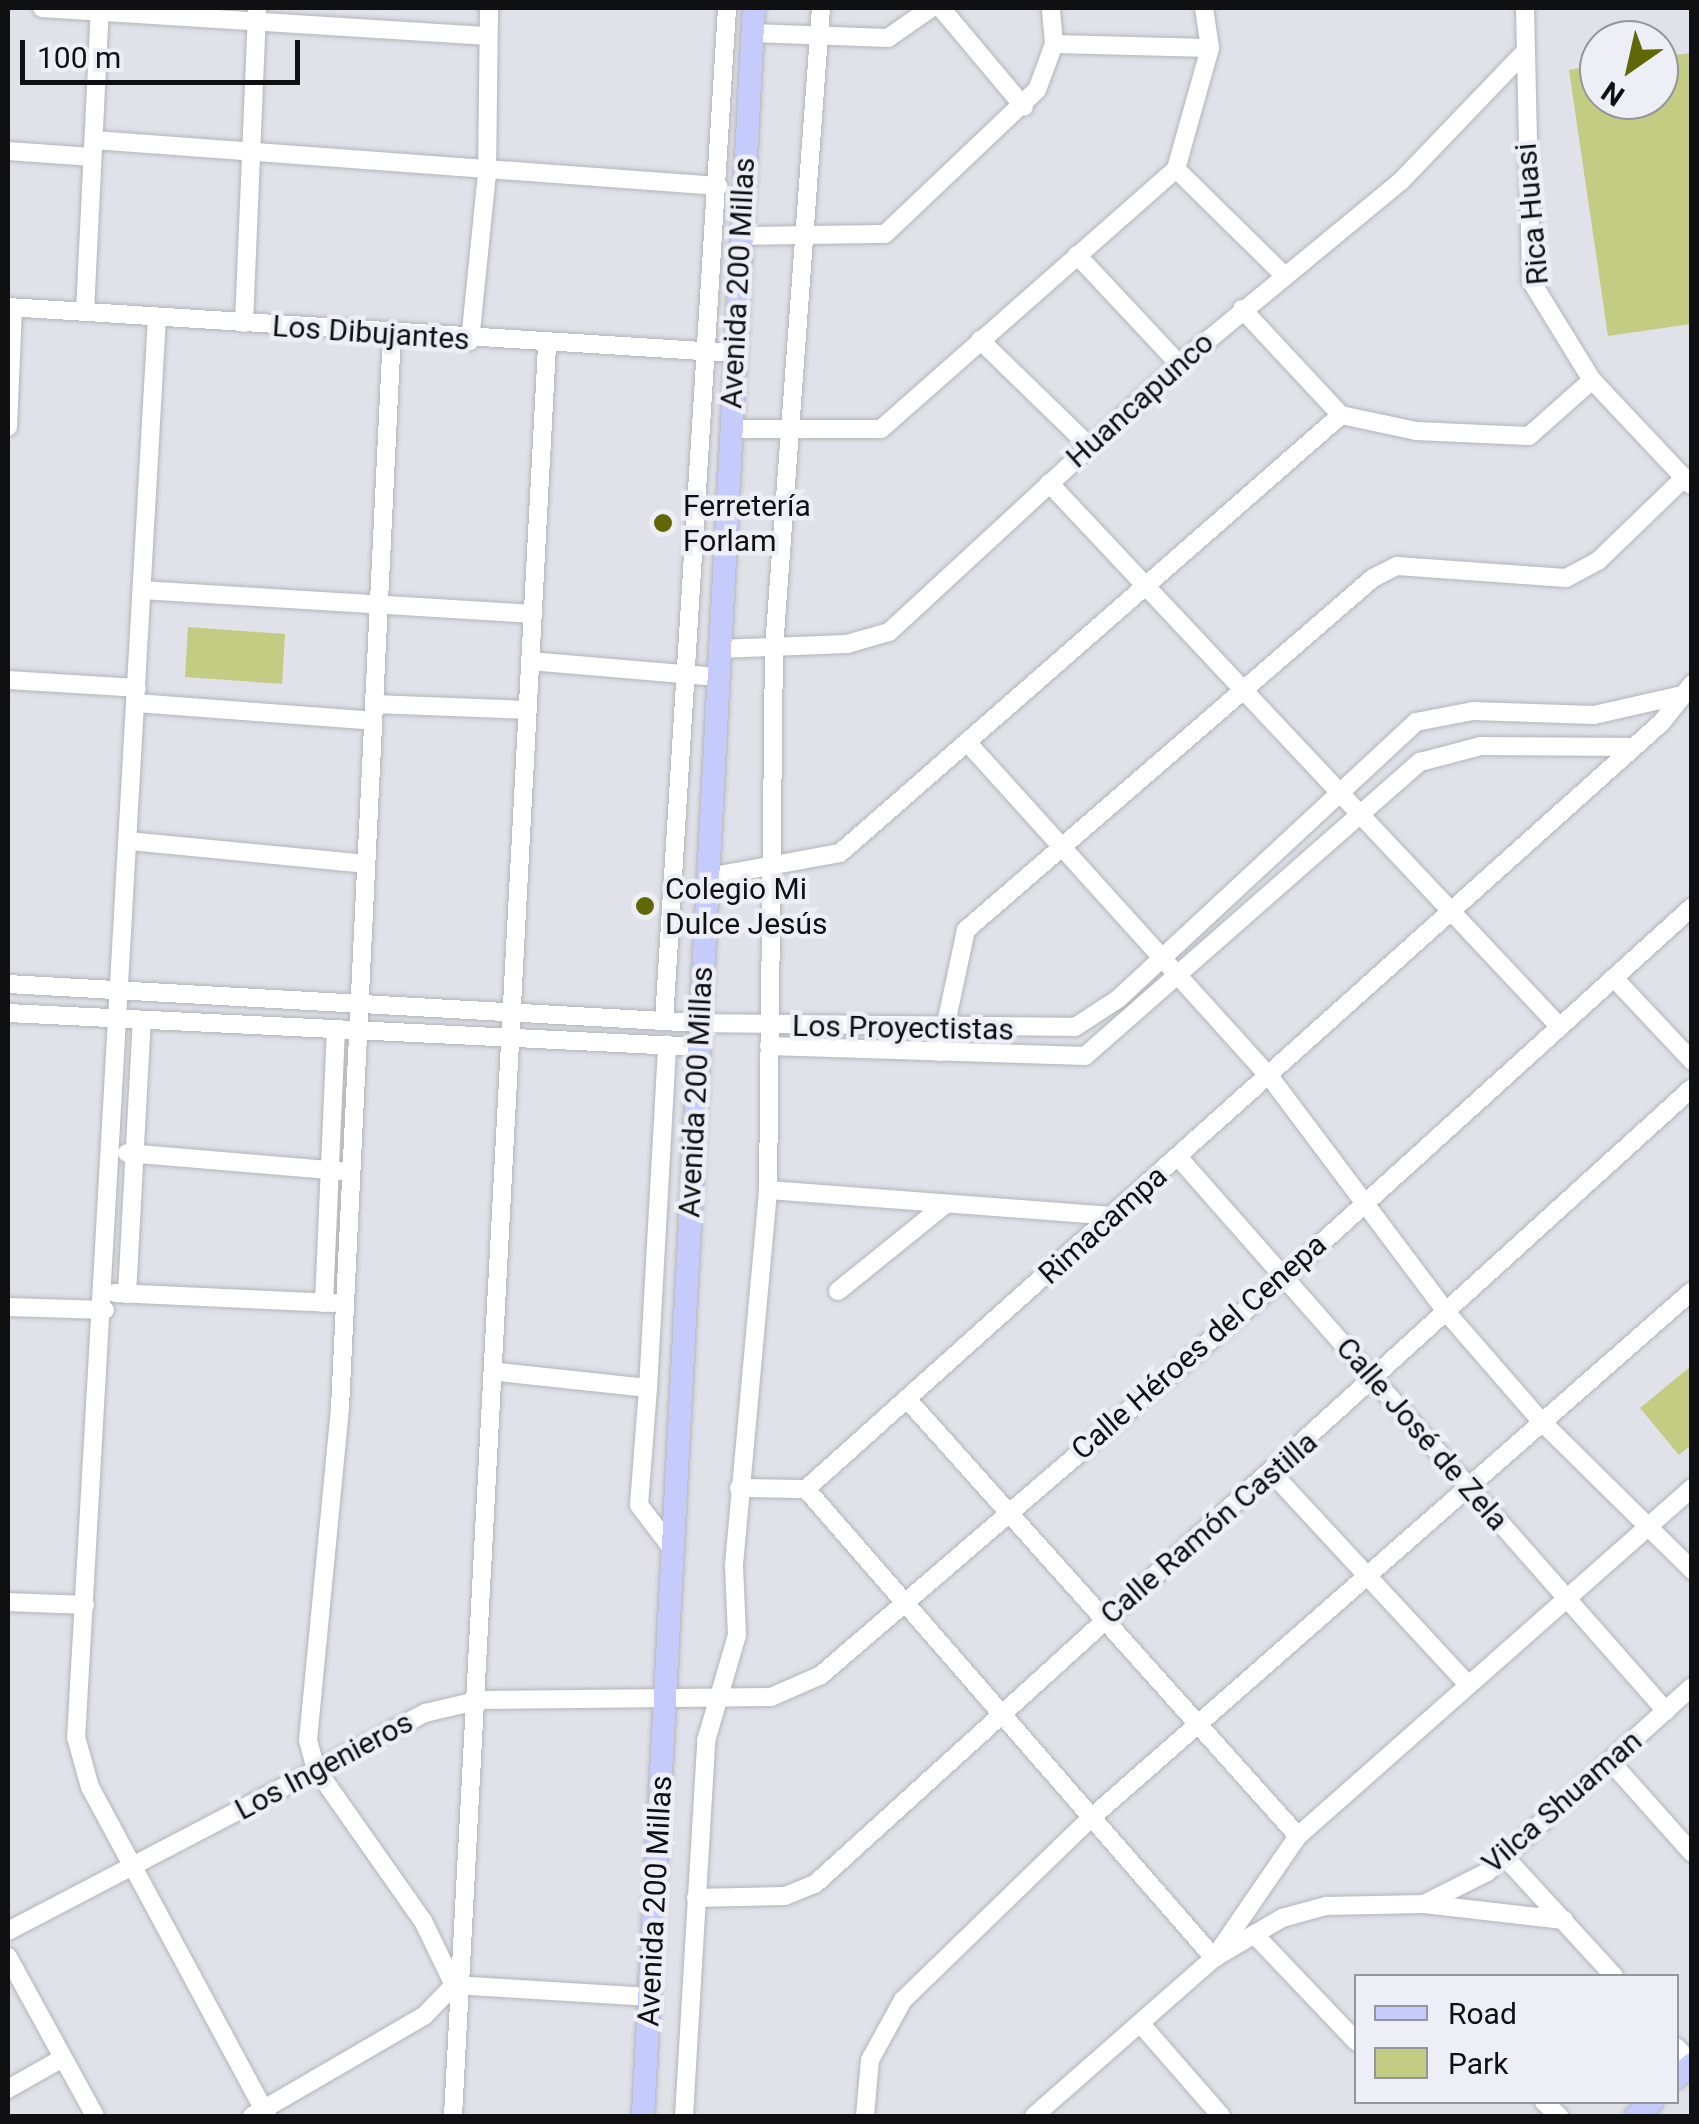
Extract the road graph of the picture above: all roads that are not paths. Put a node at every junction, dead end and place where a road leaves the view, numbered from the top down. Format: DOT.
graph roads {
  1 [pos="42,8"];
  2 [pos="489,8"];
  3 [pos="727,8"];
  4 [pos="754,8"];
  5 [pos="820,8"];
  6 [pos="931,8"];
  7 [pos="941,8"];
  8 [pos="1052,8"];
  9 [pos="1204,8"];
  10 [pos="1525,8"];
  11 [pos="100,9"];
  12 [pos="256,14"];
  13 [pos="752,33"];
  14 [pos="488,36"];
  15 [pos="819,36"];
  16 [pos="1054,44"];
  17 [pos="1210,48"];
  18 [pos="1521,56"];
  19 [pos="1024,107"];
  20 [pos="93,148"];
  21 [pos="8,151"];
  22 [pos="251,152"];
  23 [pos="1176,168"];
  24 [pos="487,174"];
  25 [pos="718,186"];
  26 [pos="741,236"];
  27 [pos="811,236"];
  28 [pos="1077,254"];
  29 [pos="1285,276"];
  30 [pos="10,308"];
  31 [pos="1242,310"];
  32 [pos="85,312"];
  33 [pos="156,316"];
  34 [pos="244,323"];
  35 [pos="392,333"];
  36 [pos="980,340"];
  37 [pos="470,341"];
  38 [pos="547,344"];
  39 [pos="710,352"];
  40 [pos="734,353"];
  41 [pos="1178,364"];
  42 [pos="1592,380"];
  43 [pos="1341,415"];
  44 [pos="8,428"];
  45 [pos="730,429"];
  46 [pos="796,434"];
  47 [pos="1088,445"];
  48 [pos="1688,481"];
  49 [pos="1049,483"];
  50 [pos="1149,584"];
  51 [pos="142,590"];
  52 [pos="379,604"];
  53 [pos="532,614"];
  54 [pos="774,648"];
  55 [pos="719,649"];
  56 [pos="530,661"];
  57 [pos="690,675"];
  58 [pos="717,677"];
  59 [pos="8,680"];
  60 [pos="1241,688"];
  61 [pos="1685,690"];
  62 [pos="137,696"];
  63 [pos="527,710"];
  64 [pos="373,713"];
  65 [pos="967,742"];
  66 [pos="1633,747"];
  67 [pos="1338,790"];
  68 [pos="1360,817"];
  69 [pos="129,841"];
  70 [pos="1059,846"];
  71 [pos="366,864"];
  72 [pos="769,867"];
  73 [pos="709,876"];
  74 [pos="1692,907"];
  75 [pos="1446,912"];
  76 [pos="1160,959"];
  77 [pos="1614,978"];
  78 [pos="1180,980"];
  79 [pos="8,984"];
  80 [pos="121,992"];
  81 [pos="359,1005"];
  82 [pos="8,1013"];
  83 [pos="511,1014"];
  84 [pos="120,1020"];
  85 [pos="142,1021"];
  86 [pos="664,1021"];
  87 [pos="945,1024"];
  88 [pos="769,1025"];
  89 [pos="1558,1025"];
  90 [pos="336,1030"];
  91 [pos="358,1031"];
  92 [pos="698,1035"];
  93 [pos="510,1036"];
  94 [pos="667,1045"];
  95 [pos="769,1046"];
  96 [pos="940,1052"];
  97 [pos="1692,1061"];
  98 [pos="1270,1076"];
  99 [pos="1692,1088"];
  100 [pos="113,1152"];
  101 [pos="136,1154"];
  102 [pos="1178,1158"];
  103 [pos="330,1170"];
  104 [pos="350,1172"];
  105 [pos="768,1190"];
  106 [pos="1366,1198"];
  107 [pos="946,1204"];
  108 [pos="1113,1216"];
  109 [pos="1284,1277"];
  110 [pos="838,1291"];
  111 [pos="1692,1291"];
  112 [pos="127,1294"];
  113 [pos="105,1302"];
  114 [pos="324,1303"];
  115 [pos="344,1304"];
  116 [pos="1676,1305"];
  117 [pos="8,1307"];
  118 [pos="1447,1313"];
  119 [pos="1692,1319"];
  120 [pos="498,1372"];
  121 [pos="1375,1381"];
  122 [pos="648,1388"];
  123 [pos="908,1399"];
  124 [pos="1540,1420"];
  125 [pos="1272,1472"];
  126 [pos="1468,1487"];
  127 [pos="739,1488"];
  128 [pos="1692,1488"];
  129 [pos="806,1489"];
  130 [pos="1008,1512"];
  131 [pos="1647,1529"];
  132 [pos="672,1550"];
  133 [pos="1692,1570"];
  134 [pos="1368,1576"];
  135 [pos="1567,1599"];
  136 [pos="8,1602"];
  137 [pos="904,1602"];
  138 [pos="85,1605"];
  139 [pos="1104,1620"];
  140 [pos="1468,1685"];
  141 [pos="1692,1687"];
  142 [pos="666,1696"];
  143 [pos="715,1696"];
  144 [pos="481,1700"];
  145 [pos="1666,1710"];
  146 [pos="1001,1714"];
  147 [pos="1198,1726"];
  148 [pos="1610,1761"];
  149 [pos="316,1769"];
  150 [pos="1091,1818"];
  151 [pos="1298,1836"];
  152 [pos="1692,1853"];
  153 [pos="1504,1856"];
  154 [pos="136,1867"];
  155 [pos="696,1898"];
  156 [pos="1424,1904"];
  157 [pos="1564,1920"];
  158 [pos="8,1932"];
  159 [pos="1254,1934"];
  160 [pos="8,1957"];
  161 [pos="1214,1958"];
  162 [pos="1612,1974"];
  163 [pos="454,1986"];
  164 [pos="650,1997"];
  165 [pos="1140,2023"];
  166 [pos="1354,2040"];
  167 [pos="62,2060"];
  168 [pos="8,2088"];
  169 [pos="262,2115"];
  170 [pos="95,2116"];
  171 [pos="453,2116"];
  172 [pos="644,2116"];
  173 [pos="684,2116"];
  174 [pos="865,2116"];
  175 [pos="1034,2116"];
  176 [pos="1221,2116"];
  1 -- 11 [label="street"];
  2 -- 14 [label="street"];
  3 -- 25 [label="street"];
  4 -- 13 [label="main road, Avenida 200 Millas"];
  5 -- 15 [label="street"];
  6 -- 15 [label="street"];
  7 -- 19 [label="street"];
  8 -- 16 [label="street"];
  9 -- 17 [label="street"];
  10 -- 18 [label="street, Rica Huasi"];
  11 -- 12 [label="street"];
  11 -- 20 [label="street"];
  12 -- 14 [label="street"];
  12 -- 22 [label="street"];
  13 -- 15 [label="street"];
  13 -- 26 [label="main road, Avenida 200 Millas"];
  14 -- 24 [label="street"];
  15 -- 27 [label="street"];
  16 -- 17 [label="street"];
  16 -- 19 [label="street"];
  17 -- 23 [label="street"];
  18 -- 29 [label="street, Huancapunco"];
  18 -- 42 [label="street, Rica Huasi"];
  19 -- 27 [label="street"];
  20 -- 21 [label="street"];
  20 -- 22 [label="street"];
  20 -- 32 [label="street"];
  22 -- 24 [label="street"];
  22 -- 34 [label="street"];
  23 -- 28 [label="street"];
  23 -- 29 [label="street"];
  24 -- 25 [label="street"];
  24 -- 37 [label="street"];
  25 -- 39 [label="street"];
  26 -- 27 [label="street"];
  26 -- 40 [label="main road, Avenida 200 Millas"];
  27 -- 46 [label="street"];
  28 -- 36 [label="street"];
  28 -- 41 [label="street"];
  29 -- 31 [label="street, Huancapunco"];
  30 -- 32 [label="street, Los Dibujantes"];
  30 -- 44 [label="street"];
  31 -- 41 [label="street, Huancapunco"];
  31 -- 43 [label="street"];
  32 -- 33 [label="street, Los Dibujantes"];
  33 -- 34 [label="street, Los Dibujantes"];
  33 -- 51 [label="street"];
  34 -- 35 [label="street, Los Dibujantes"];
  35 -- 37 [label="street, Los Dibujantes"];
  35 -- 52 [label="street"];
  36 -- 46 [label="street"];
  36 -- 47 [label="street"];
  37 -- 38 [label="street, Los Dibujantes"];
  38 -- 39 [label="street, Los Dibujantes"];
  38 -- 53 [label="street"];
  39 -- 40 [label="street, Los Dibujantes"];
  39 -- 57 [label="street"];
  40 -- 45 [label="main road, Avenida 200 Millas"];
  41 -- 47 [label="street, Huancapunco"];
  42 -- 43 [label="street"];
  42 -- 48 [label="street, Rica Huasi"];
  43 -- 50 [label="street"];
  45 -- 46 [label="street"];
  45 -- 55 [label="main road, Avenida 200 Millas"];
  46 -- 54 [label="street"];
  47 -- 49 [label="street, Huancapunco"];
  48 -- 60 [label="street"];
  49 -- 50 [label="street"];
  49 -- 54 [label="street, Huancapunco"];
  50 -- 60 [label="street"];
  50 -- 65 [label="street"];
  51 -- 52 [label="street"];
  51 -- 62 [label="street"];
  52 -- 53 [label="street"];
  52 -- 64 [label="street"];
  53 -- 56 [label="street"];
  54 -- 55 [label="street, Huancapunco"];
  54 -- 72 [label="street"];
  55 -- 58 [label="main road, Avenida 200 Millas"];
  56 -- 57 [label="street"];
  56 -- 63 [label="street"];
  57 -- 58 [label="street"];
  57 -- 86 [label="street"];
  58 -- 73 [label="main road, Avenida 200 Millas"];
  59 -- 62 [label="street"];
  60 -- 67 [label="street"];
  60 -- 70 [label="street"];
  61 -- 66 [label="street, Rimacampa"];
  61 -- 67 [label="street, Los Proyectistas"];
  62 -- 64 [label="street"];
  62 -- 69 [label="street"];
  63 -- 64 [label="street"];
  63 -- 83 [label="street"];
  64 -- 71 [label="street"];
  65 -- 70 [label="street"];
  65 -- 72 [label="street"];
  66 -- 68 [label="street"];
  66 -- 75 [label="street, Rimacampa"];
  67 -- 68 [label="street"];
  67 -- 76 [label="street, Los Proyectistas"];
  68 -- 75 [label="street"];
  68 -- 78 [label="street"];
  69 -- 71 [label="street"];
  69 -- 80 [label="street"];
  70 -- 76 [label="street"];
  70 -- 87 [label="street"];
  71 -- 81 [label="street"];
  72 -- 73 [label="street"];
  72 -- 88 [label="street"];
  73 -- 92 [label="main road, Avenida 200 Millas"];
  74 -- 77 [label="street, Calle Héroes del Cenepa"];
  75 -- 89 [label="street"];
  75 -- 98 [label="street, Rimacampa"];
  76 -- 78 [label="street"];
  76 -- 87 [label="street, Los Proyectistas"];
  77 -- 89 [label="street, Calle Héroes del Cenepa"];
  77 -- 97 [label="street"];
  78 -- 96 [label="street"];
  78 -- 98 [label="street"];
  79 -- 80 [label="street, Los Proyectistas"];
  80 -- 81 [label="street, Los Proyectistas"];
  80 -- 84 [label="street"];
  81 -- 83 [label="street, Los Proyectistas"];
  81 -- 91 [label="street"];
  82 -- 84 [label="street"];
  83 -- 86 [label="street, Los Proyectistas"];
  83 -- 93 [label="street"];
  84 -- 85 [label="street"];
  84 -- 100 [label="street"];
  85 -- 90 [label="street"];
  85 -- 101 [label="street"];
  86 -- 92 [label="street, Los Proyectistas"];
  87 -- 88 [label="street, Los Proyectistas"];
  87 -- 96 [label="street"];
  88 -- 92 [label="street, Los Proyectistas"];
  88 -- 95 [label="street"];
  89 -- 106 [label="street, Calle Héroes del Cenepa"];
  90 -- 91 [label="street"];
  90 -- 103 [label="street"];
  91 -- 93 [label="street"];
  91 -- 104 [label="street"];
  92 -- 94 [label="street"];
  92 -- 132 [label="main road, Avenida 200 Millas"];
  93 -- 94 [label="street"];
  93 -- 120 [label="street"];
  94 -- 122 [label="street"];
  95 -- 96 [label="street"];
  95 -- 105 [label="street"];
  98 -- 102 [label="street, Rimacampa"];
  98 -- 106 [label="street"];
  99 -- 118 [label="street, Calle Ramón Castilla"];
  100 -- 101 [label="street"];
  100 -- 113 [label="street"];
  101 -- 103 [label="street"];
  101 -- 112 [label="street"];
  102 -- 108 [label="street, Rimacampa"];
  102 -- 109 [label="street, Calle José de Zela"];
  103 -- 104 [label="street"];
  103 -- 114 [label="street"];
  104 -- 115 [label="street"];
  105 -- 107 [label="street"];
  105 -- 127 [label="street"];
  106 -- 109 [label="street, Calle Héroes del Cenepa"];
  106 -- 118 [label="street"];
  107 -- 108 [label="street"];
  107 -- 110 [label="street"];
  108 -- 123 [label="street, Rimacampa"];
  109 -- 121 [label="street, Calle José de Zela"];
  109 -- 130 [label="street, Calle Héroes del Cenepa"];
  111 -- 116 [label="street"];
  112 -- 113 [label="street"];
  112 -- 114 [label="street"];
  113 -- 117 [label="street"];
  113 -- 138 [label="street"];
  114 -- 115 [label="street"];
  115 -- 149 [label="street"];
  116 -- 119 [label="street"];
  116 -- 124 [label="street"];
  118 -- 121 [label="street, Calle Ramón Castilla"];
  118 -- 124 [label="street"];
  120 -- 122 [label="street"];
  120 -- 144 [label="street"];
  121 -- 125 [label="street, Calle Ramón Castilla"];
  121 -- 126 [label="street, Calle José de Zela"];
  122 -- 132 [label="street"];
  123 -- 129 [label="street, Rimacampa"];
  123 -- 130 [label="street"];
  124 -- 126 [label="street"];
  124 -- 131 [label="street"];
  125 -- 134 [label="street"];
  125 -- 139 [label="street, Calle Ramón Castilla"];
  126 -- 134 [label="street"];
  126 -- 135 [label="street, Calle José de Zela"];
  127 -- 129 [label="street"];
  127 -- 143 [label="street"];
  128 -- 131 [label="street"];
  129 -- 137 [label="street"];
  130 -- 137 [label="street, Calle Héroes del Cenepa"];
  130 -- 139 [label="street"];
  131 -- 133 [label="street"];
  131 -- 135 [label="street"];
  132 -- 142 [label="main road, Avenida 200 Millas"];
  134 -- 140 [label="street"];
  134 -- 147 [label="street"];
  135 -- 140 [label="street"];
  135 -- 145 [label="street, Calle José de Zela"];
  136 -- 138 [label="street"];
  137 -- 143 [label="street, Calle Héroes del Cenepa"];
  137 -- 146 [label="street"];
  138 -- 154 [label="street"];
  139 -- 146 [label="street, Calle Ramón Castilla"];
  139 -- 147 [label="street"];
  140 -- 151 [label="street"];
  141 -- 145 [label="street, Vilca Shuaman"];
  142 -- 143 [label="street, Calle Héroes del Cenepa"];
  142 -- 144 [label="street, Los Ingenieros"];
  142 -- 164 [label="main road, Avenida 200 Millas"];
  143 -- 155 [label="street"];
  144 -- 149 [label="street, Los Ingenieros"];
  144 -- 163 [label="street"];
  145 -- 148 [label="street, Vilca Shuaman"];
  146 -- 150 [label="street"];
  146 -- 155 [label="street, Calle Ramón Castilla"];
  147 -- 150 [label="street"];
  147 -- 151 [label="street"];
  148 -- 152 [label="street"];
  148 -- 153 [label="street, Vilca Shuaman"];
  149 -- 154 [label="street, Los Ingenieros"];
  149 -- 163 [label="street"];
  150 -- 161 [label="street"];
  150 -- 174 [label="street"];
  151 -- 161 [label="street"];
  153 -- 156 [label="street, Vilca Shuaman"];
  153 -- 157 [label="street"];
  154 -- 158 [label="street, Los Ingenieros"];
  154 -- 169 [label="street"];
  155 -- 173 [label="street"];
  156 -- 157 [label="street"];
  156 -- 159 [label="street"];
  157 -- 162 [label="street"];
  159 -- 161 [label="street"];
  159 -- 166 [label="street"];
  160 -- 167 [label="street"];
  161 -- 165 [label="street"];
  163 -- 164 [label="street"];
  163 -- 169 [label="street"];
  163 -- 171 [label="street"];
  164 -- 172 [label="main road, Avenida 200 Millas"];
  165 -- 175 [label="street"];
  165 -- 176 [label="street"];
  167 -- 168 [label="street"];
  167 -- 170 [label="street"];
}
